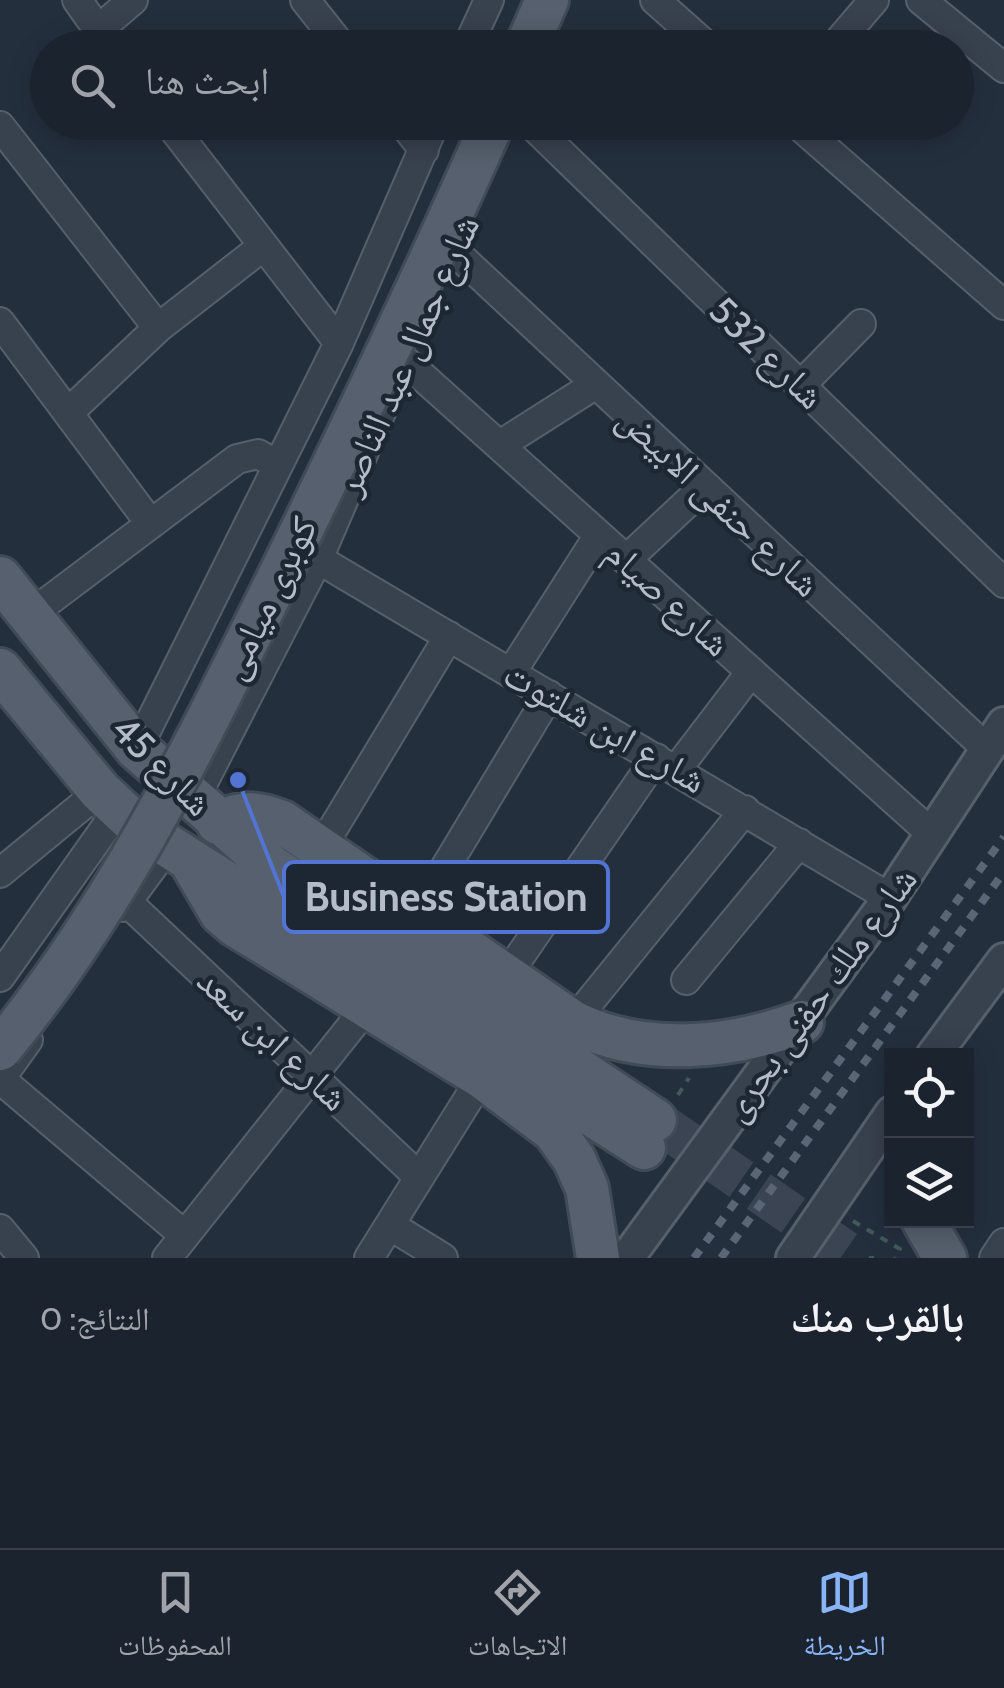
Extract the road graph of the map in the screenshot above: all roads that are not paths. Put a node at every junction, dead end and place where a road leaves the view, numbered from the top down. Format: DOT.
graph roads {
  1 [pos="77,0"];
  2 [pos="133,0"];
  3 [pos="305,0"];
  4 [pos="489,0"];
  5 [pos="524,0"];
  6 [pos="547,0"];
  7 [pos="564,0"];
  8 [pos="655,0"];
  9 [pos="874,0"];
  10 [pos="920,0"];
  11 [pos="98,30"];
  12 [pos="111,30"];
  13 [pos="329,30"];
  14 [pos="475,30"];
  15 [pos="513,30"];
  16 [pos="534,30"];
  17 [pos="550,30"];
  18 [pos="689,30"];
  19 [pos="848,30"];
  20 [pos="957,30"];
  21 [pos="974,44"];
  22 [pos="1004,68"];
  23 [pos="0,126"];
  24 [pos="182,140"];
  25 [pos="416,140"];
  26 [pos="428,140"];
  27 [pos="466,140"];
  28 [pos="486,140"];
  29 [pos="500,140"];
  30 [pos="548,140"];
  31 [pos="816,140"];
  32 [pos="424,150"];
  33 [pos="262,247"];
  34 [pos="454,250"];
  35 [pos="1004,305"];
  36 [pos="0,322"];
  37 [pos="861,324"];
  38 [pos="158,328"];
  39 [pos="339,342"];
  40 [pos="404,360"];
  41 [pos="596,384"];
  42 [pos="801,386"];
  43 [pos="68,413"];
  44 [pos="500,445"];
  45 [pos="278,464"];
  46 [pos="703,488"];
  47 [pos="150,522"];
  48 [pos="598,535"];
  49 [pos="318,559"];
  50 [pos="626,560"];
  51 [pos="0,578"];
  52 [pos="1004,583"];
  53 [pos="30,615"];
  54 [pos="449,636"];
  55 [pos="0,670"];
  56 [pos="511,672"];
  57 [pos="751,672"];
  58 [pos="550,695"];
  59 [pos="995,736"];
  60 [pos="137,749"];
  61 [pos="666,764"];
  62 [pos="109,800"];
  63 [pos="745,810"];
  64 [pos="206,812"];
  65 [pos="933,835"];
  66 [pos="798,843"];
  67 [pos="320,850"];
  68 [pos="178,852"];
  69 [pos="0,873"];
  70 [pos="890,898"];
  71 [pos="127,902"];
  72 [pos="418,913"];
  73 [pos="1000,973"];
  74 [pos="506,975"];
  75 [pos="0,977"];
  76 [pos="686,980"];
  77 [pos="366,1008"];
  78 [pos="573,1022"];
  79 [pos="802,1022"];
  80 [pos="0,1023"];
  81 [pos="939,1048"];
  82 [pos="0,1049"];
  83 [pos="315,1077"];
  84 [pos="482,1078"];
  85 [pos="0,1079"];
  86 [pos="884,1125"];
  87 [pos="419,1176"];
  88 [pos="391,1226"];
  89 [pos="928,1228"];
  90 [pos="0,1229"];
  91 [pos="184,1234"];
  92 [pos="1004,1244"];
  93 [pos="24,1258"];
  94 [pos="167,1258"];
  95 [pos="368,1258"];
  96 [pos="444,1258"];
  97 [pos="598,1258"];
  98 [pos="626,1258"];
  99 [pos="793,1258"];
  100 [pos="946,1258"];
  101 [pos="994,1258"];
  1 -- 11 [label="street"];
  2 -- 12 [label="street"];
  3 -- 13 [label="street"];
  4 -- 14 [label="street"];
  5 -- 15 [label="main road"];
  6 -- 16 [label="main road"];
  7 -- 17 [label="street"];
  8 -- 18 [label="street"];
  9 -- 19 [label="street"];
  10 -- 20 [label="street"];
  21 -- 22 [label="street"];
  23 -- 38 [label="street"];
  24 -- 33 [label="street"];
  25 -- 32 [label="street"];
  26 -- 32 [label="street, شارع جمال عبد الناصر"];
  27 -- 80 [label="main road, كوبرى ميامى"];
  28 -- 82 [label="main road, كوبرى ميامى, bridge"];
  29 -- 34 [label="street, شارع جمال عبد الناصر"];
  30 -- 42 [label="street, شارع 532"];
  31 -- 35 [label="street"];
  32 -- 39 [label="street, شارع جمال عبد الناصر"];
  33 -- 38 [label="street"];
  33 -- 39 [label="street"];
  34 -- 40 [label="street, شارع جمال عبد الناصر"];
  34 -- 41 [label="street, شارع حنفى الابيض"];
  36 -- 43 [label="street"];
  37 -- 42 [label="street"];
  38 -- 43 [label="street"];
  39 -- 45 [label="street, شارع جمال عبد الناصر"];
  40 -- 44 [label="street, شارع صيام"];
  40 -- 49 [label="street, شارع جمال عبد الناصر"];
  41 -- 44 [label="street"];
  41 -- 46 [label="street, شارع حنفى الابيض"];
  42 -- 52 [label="street, شارع 532"];
  43 -- 47 [label="street"];
  44 -- 48 [label="street, شارع صيام"];
  45 -- 47 [label="street"];
  45 -- 60 [label="street, شارع جمال عبد الناصر"];
  46 -- 50 [label="street"];
  46 -- 59 [label="street, شارع حنفى الابيض"];
  47 -- 53 [label="street"];
  48 -- 50 [label="street, شارع صيام"];
  48 -- 56 [label="street"];
  49 -- 54 [label="street, شارع ابن شلتوت"];
  49 -- 64 [label="street, شارع جمال عبد الناصر"];
  50 -- 57 [label="street, شارع صيام"];
  51 -- 53 [label="main road, شارع 45"];
  53 -- 60 [label="main road, شارع 45"];
  54 -- 56 [label="street, شارع ابن شلتوت"];
  54 -- 67 [label="street"];
  55 -- 62 [label="main road, شارع 45"];
  56 -- 58 [label="street, شارع ابن شلتوت"];
  57 -- 61 [label="street"];
  57 -- 65 [label="street, شارع صيام"];
  58 -- 61 [label="street, شارع ابن شلتوت"];
  58 -- 72 [label="street"];
  59 -- 65 [label="street, شارع ملك حفنى بحرى"];
  60 -- 64 [label="main road, شارع 45"];
  61 -- 63 [label="street, شارع ابن شلتوت"];
  61 -- 74 [label="street"];
  62 -- 68 [label="main road, شارع 45"];
  62 -- 69 [label="street"];
  62 -- 75 [label="street"];
  63 -- 66 [label="street, شارع ابن شلتوت"];
  63 -- 78 [label="street"];
  64 -- 67 [label="main road"];
  64 -- 68 [label="main road, شارع 45"];
  65 -- 70 [label="street, شارع ملك حفنى بحرى"];
  66 -- 70 [label="street, شارع ابن شلتوت"];
  66 -- 76 [label="street"];
  67 -- 72 [label="main road"];
  68 -- 71 [label="street"];
  68 -- 77 [label="main road"];
  70 -- 79 [label="street, شارع ملك حفنى بحرى"];
  71 -- 83 [label="street, شارع ابن سعد"];
  71 -- 85 [label="street"];
  72 -- 74 [label="main road"];
  73 -- 81 [label="street"];
  74 -- 78 [label="main road"];
  77 -- 83 [label="street"];
  77 -- 84 [label="main road"];
  78 -- 79 [label="main road"];
  79 -- 98 [label="street, شارع ملك حفنى بحرى"];
  83 -- 87 [label="street, شارع ابن سعد"];
  83 -- 91 [label="street"];
  84 -- 87 [label="street"];
  84 -- 97 [label="main road"];
  85 -- 91 [label="street"];
  86 -- 99 [label="street"];
  87 -- 88 [label="street"];
  88 -- 95 [label="street"];
  88 -- 96 [label="street"];
  89 -- 100 [label="main road"];
  90 -- 93 [label="street"];
  91 -- 94 [label="street"];
  92 -- 101 [label="street"];
}
